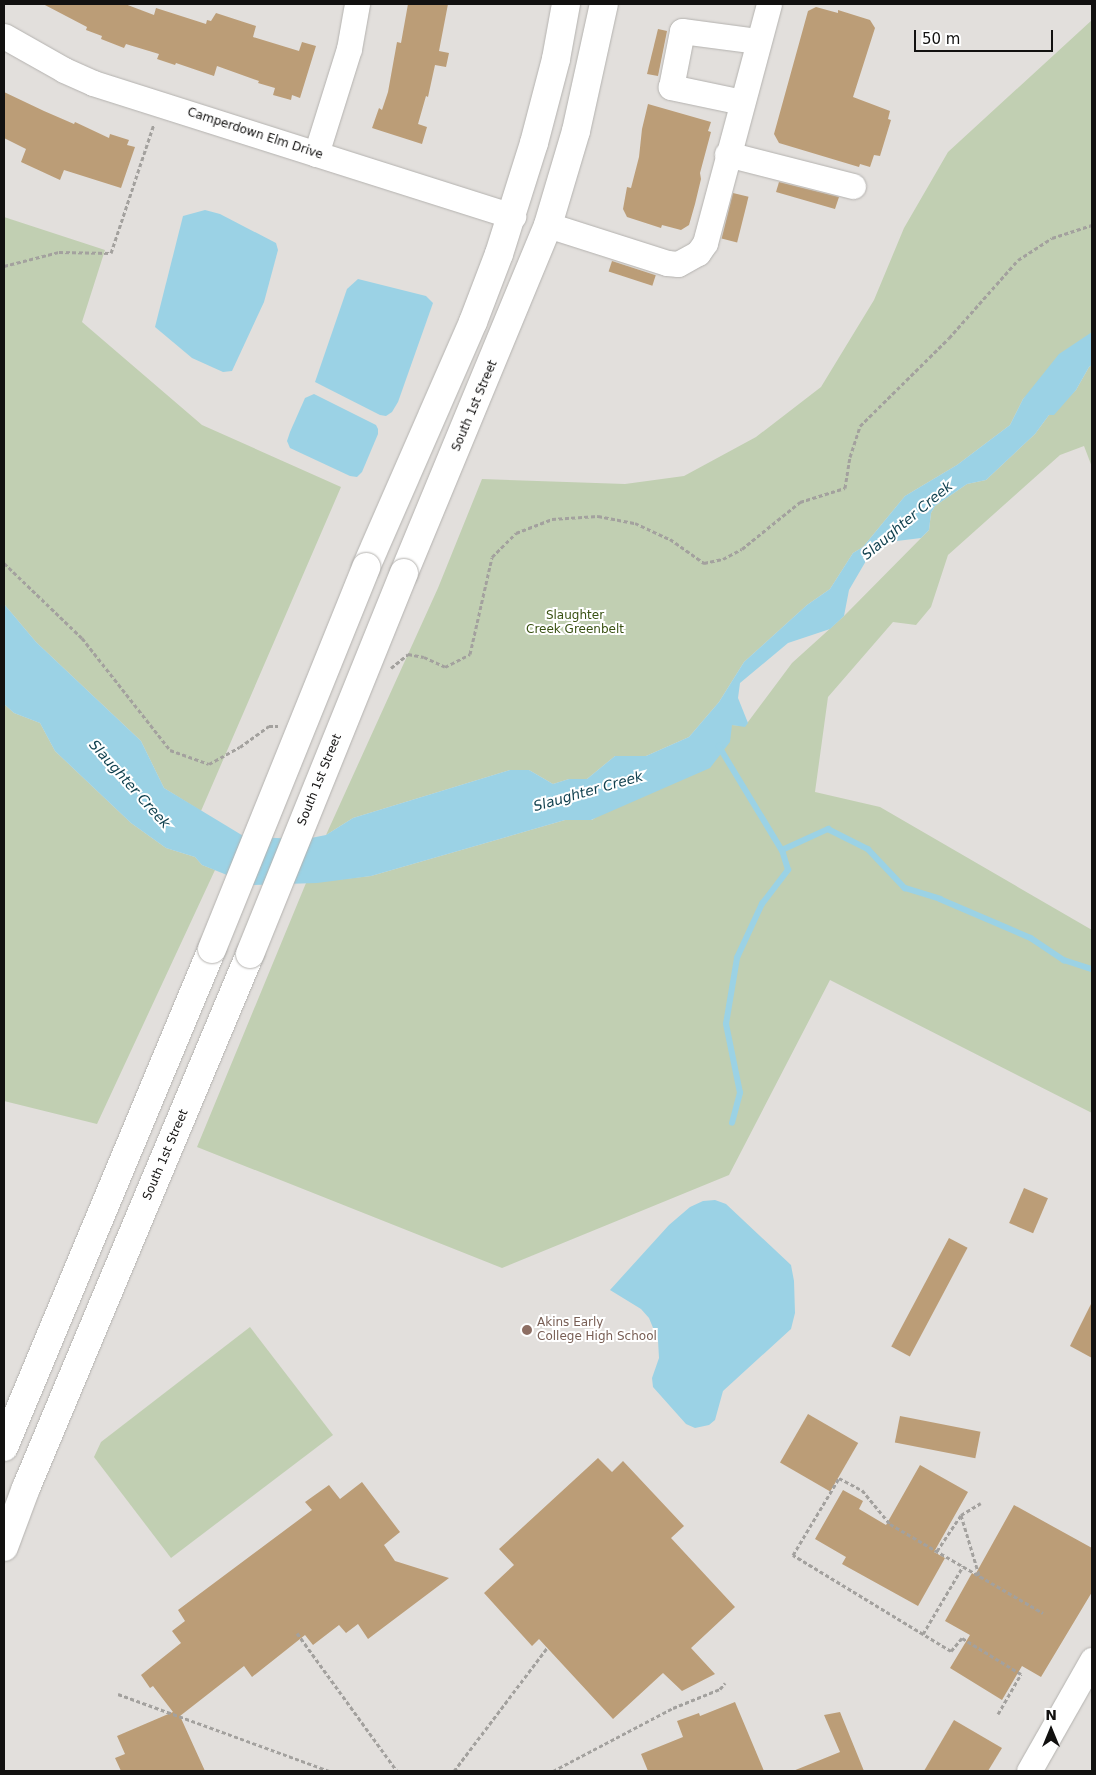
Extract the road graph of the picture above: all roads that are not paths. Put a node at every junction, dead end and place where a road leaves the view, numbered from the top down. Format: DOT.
graph roads {
  1 [pos="357,4"];
  2 [pos="566,4"];
  3 [pos="604,4"];
  4 [pos="768,4"];
  5 [pos="4,36"];
  6 [pos="758,41"];
  7 [pos="742,102"];
  8 [pos="316,154"];
  9 [pos="728,154"];
  10 [pos="853,186"];
  11 [pos="512,216"];
  12 [pos="548,225"];
  13 [pos="4,1448"];
  14 [pos="4,1547"];
  15 [pos="1092,1660"];
  16 [pos="1029,1771"];
  1 -- 8 [label="street"];
  2 -- 11 [label="main road"];
  3 -- 12 [label="main road, South 1st Street"];
  4 -- 6 [label="street"];
  5 -- 8 [label="street, Camperdown Elm Drive"];
  6 -- 7 [label="street"];
  6 -- 7 [label="street"];
  7 -- 9 [label="street"];
  8 -- 11 [label="street, Camperdown Elm Drive"];
  9 -- 10 [label="street"];
  9 -- 12 [label="street"];
  11 -- 12 [label="main road"];
  11 -- 13 [label="main road, bridge"];
  12 -- 14 [label="main road, South 1st Street, bridge"];
  15 -- 16 [label="street"];
}
